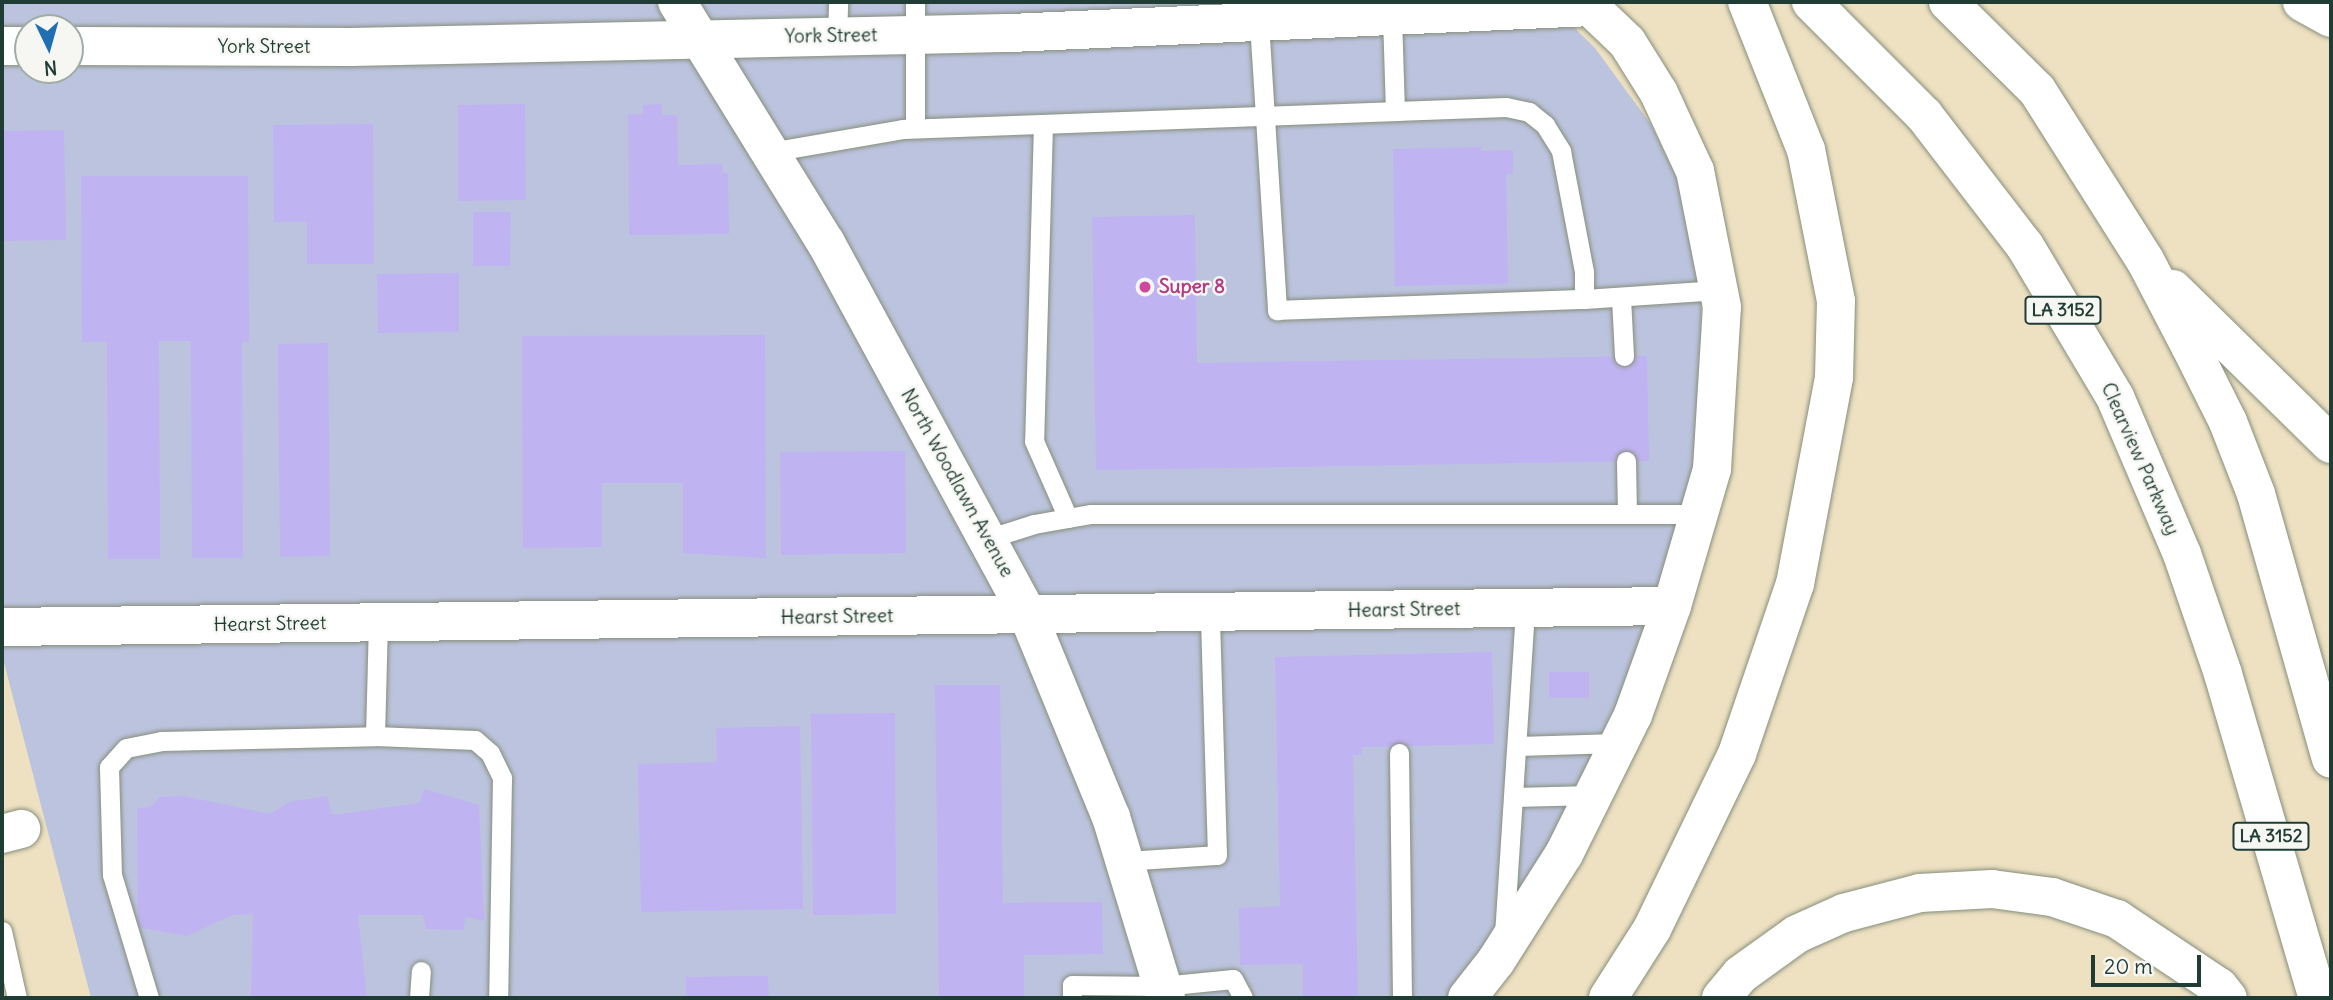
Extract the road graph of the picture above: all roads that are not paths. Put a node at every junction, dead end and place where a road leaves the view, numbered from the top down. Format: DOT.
graph roads {
  1 [pos="677,2"];
  2 [pos="1747,2"];
  3 [pos="1811,2"];
  4 [pos="1948,2"];
  5 [pos="2302,2"];
  6 [pos="1588,4"];
  7 [pos="1392,16"];
  8 [pos="915,18"];
  9 [pos="2331,18"];
  10 [pos="838,19"];
  11 [pos="1259,22"];
  12 [pos="698,37"];
  13 [pos="84,46"];
  14 [pos="1395,111"];
  15 [pos="1263,116"];
  16 [pos="1043,124"];
  17 [pos="915,128"];
  18 [pos="770,152"];
  19 [pos="2145,260"];
  20 [pos="1719,290"];
  21 [pos="1621,298"];
  22 [pos="1584,299"];
  23 [pos="1624,356"];
  24 [pos="2331,444"];
  25 [pos="1626,461"];
  26 [pos="1627,514"];
  27 [pos="1699,514"];
  28 [pos="1068,517"];
  29 [pos="987,539"];
  30 [pos="1672,606"];
  31 [pos="1525,608"];
  32 [pos="1210,612"];
  33 [pos="1028,615"];
  34 [pos="378,622"];
  35 [pos="2,627"];
  36 [pos="375,736"];
  37 [pos="1618,743"];
  38 [pos="1517,746"];
  39 [pos="1399,753"];
  40 [pos="2331,759"];
  41 [pos="1593,795"];
  42 [pos="1513,797"];
  43 [pos="1124,861"];
  44 [pos="2,931"];
  45 [pos="1504,950"];
  46 [pos="421,971"];
  47 [pos="1164,992"];
  48 [pos="17,998"];
  49 [pos="149,998"];
  50 [pos="419,998"];
  51 [pos="498,998"];
  52 [pos="1072,998"];
  53 [pos="1243,998"];
  54 [pos="1402,998"];
  55 [pos="1467,998"];
  56 [pos="1608,998"];
  57 [pos="1721,998"];
  58 [pos="2228,998"];
  59 [pos="2318,998"];
  1 -- 12 [label="main road, North Woodlawn Avenue"];
  2 -- 56 [label="main road"];
  3 -- 59 [label="main road, Clearview Parkway / LA 3152"];
  4 -- 19 [label="main road"];
  5 -- 9 [label="main road"];
  6 -- 7 [label="main road, York Street"];
  6 -- 20 [label="main road"];
  7 -- 11 [label="main road, York Street"];
  7 -- 14 [label="lane"];
  8 -- 10 [label="main road, York Street"];
  8 -- 11 [label="main road, York Street"];
  8 -- 17 [label="lane"];
  10 -- 12 [label="main road, York Street"];
  11 -- 15 [label="lane"];
  12 -- 13 [label="main road, York Street"];
  12 -- 18 [label="main road, North Woodlawn Avenue"];
  14 -- 15 [label="lane"];
  14 -- 22 [label="lane"];
  15 -- 16 [label="lane"];
  15 -- 22 [label="lane"];
  16 -- 17 [label="lane"];
  16 -- 28 [label="lane"];
  17 -- 18 [label="lane"];
  18 -- 29 [label="main road, North Woodlawn Avenue"];
  19 -- 24 [label="main road"];
  19 -- 40 [label="main road"];
  20 -- 21 [label="lane"];
  20 -- 27 [label="main road"];
  21 -- 22 [label="lane"];
  21 -- 23 [label="lane"];
  25 -- 26 [label="lane"];
  26 -- 27 [label="lane"];
  26 -- 28 [label="lane"];
  27 -- 30 [label="main road"];
  28 -- 29 [label="lane"];
  29 -- 33 [label="main road, North Woodlawn Avenue"];
  30 -- 31 [label="main road, Hearst Street"];
  30 -- 37 [label="main road"];
  31 -- 32 [label="main road, Hearst Street"];
  31 -- 38 [label="lane"];
  32 -- 33 [label="main road, Hearst Street"];
  32 -- 43 [label="lane"];
  33 -- 34 [label="main road, Hearst Street"];
  33 -- 43 [label="main road, North Woodlawn Avenue"];
  34 -- 35 [label="main road, Hearst Street"];
  34 -- 36 [label="lane"];
  36 -- 49 [label="lane"];
  36 -- 51 [label="lane"];
  37 -- 38 [label="lane"];
  37 -- 41 [label="main road"];
  38 -- 42 [label="lane"];
  39 -- 54 [label="lane"];
  41 -- 42 [label="lane"];
  41 -- 45 [label="main road"];
  42 -- 45 [label="lane"];
  43 -- 47 [label="main road, North Woodlawn Avenue"];
  44 -- 48 [label="lane"];
  45 -- 55 [label="main road"];
  46 -- 50 [label="lane"];
  47 -- 52 [label="lane"];
  47 -- 53 [label="lane"];
  57 -- 58 [label="main road"];
}
